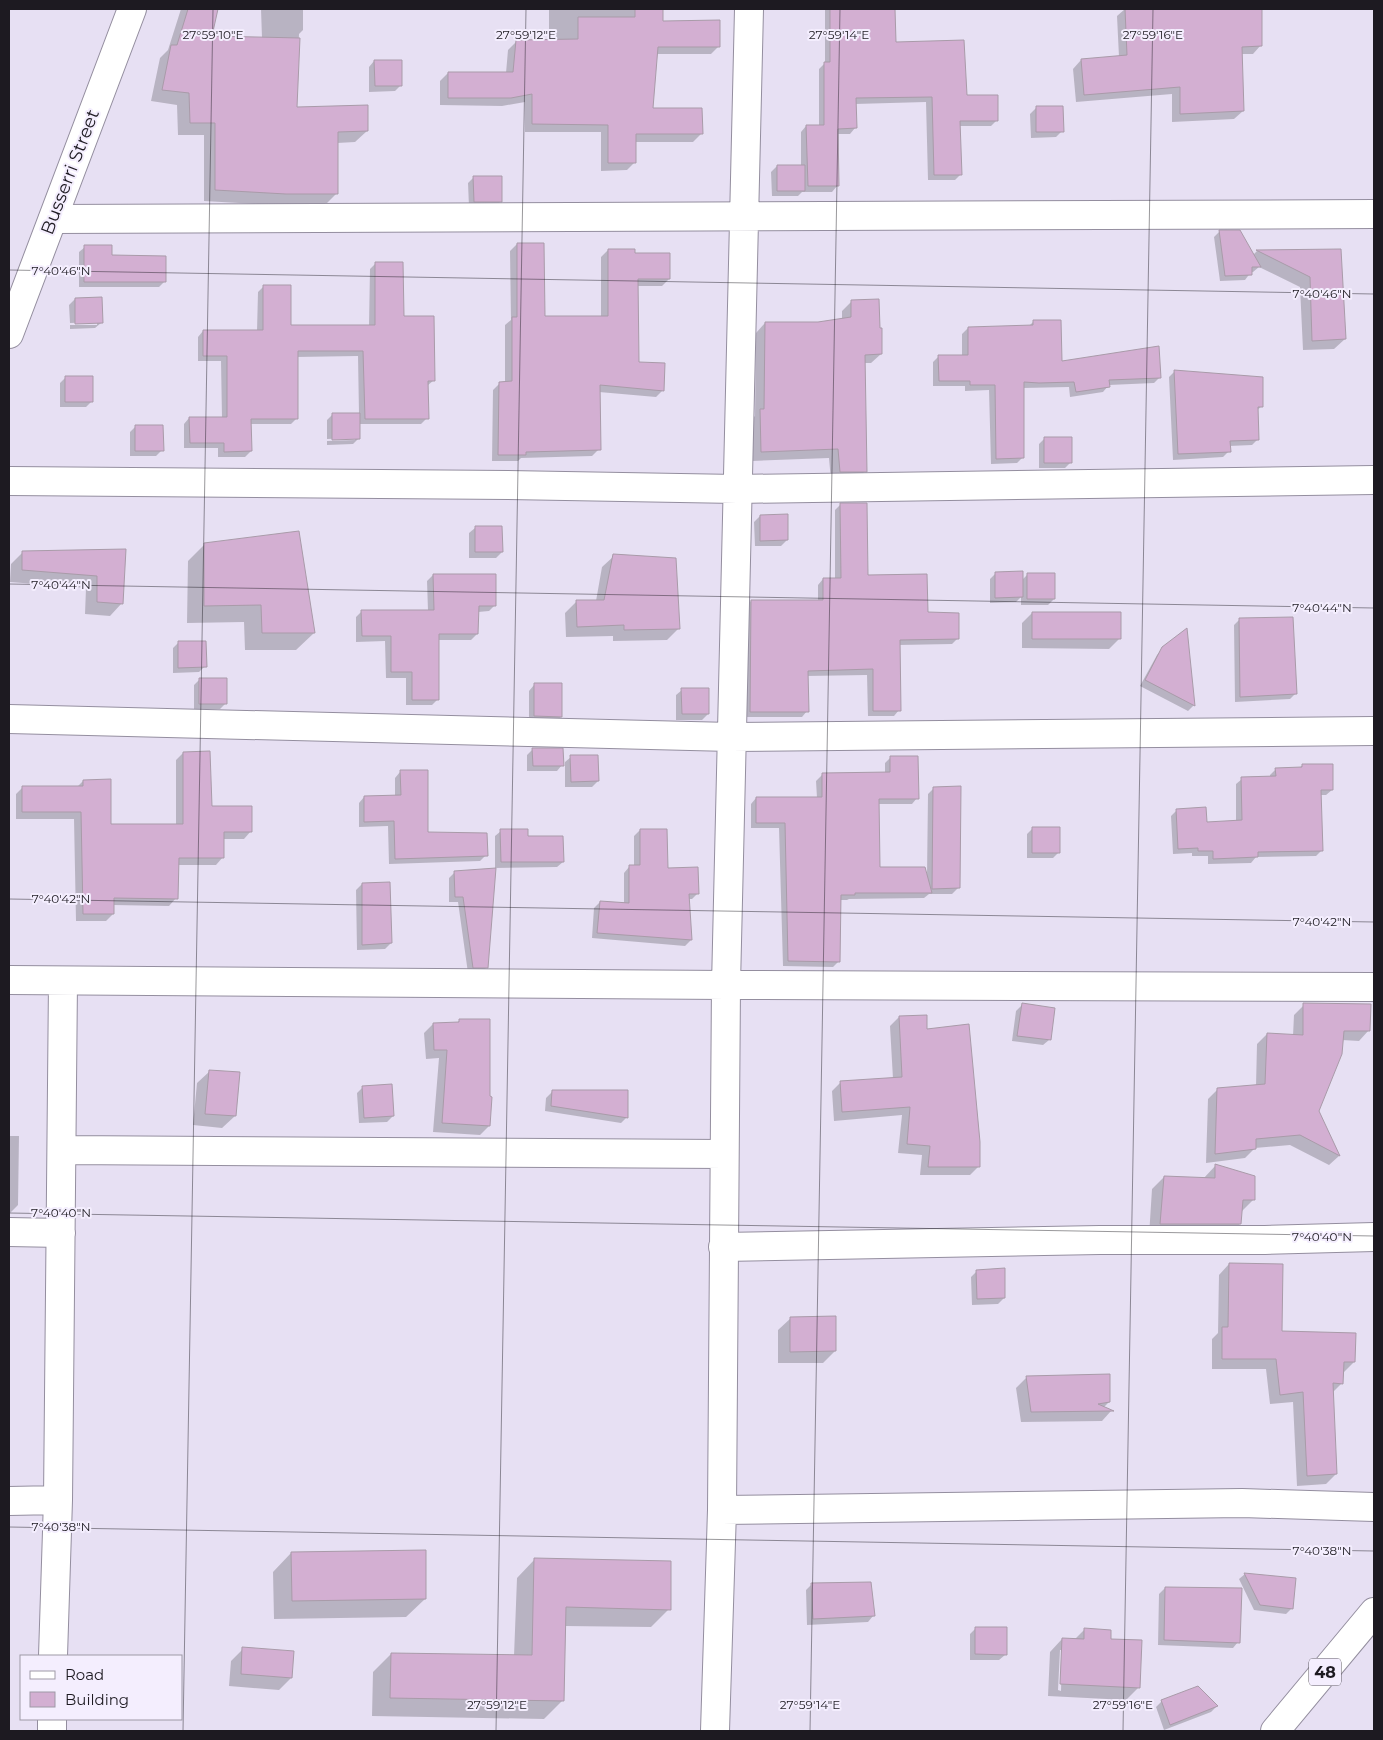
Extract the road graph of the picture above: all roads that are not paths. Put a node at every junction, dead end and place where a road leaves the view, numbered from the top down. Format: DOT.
graph roads {
  1 [pos="132,9"];
  2 [pos="748,9"];
  3 [pos="1374,214"];
  4 [pos="744,217"];
  5 [pos="52,219"];
  6 [pos="9,334"];
  7 [pos="1374,480"];
  8 [pos="9,482"];
  9 [pos="737,489"];
  10 [pos="9,719"];
  11 [pos="1374,731"];
  12 [pos="731,737"];
  13 [pos="9,980"];
  14 [pos="64,980"];
  15 [pos="726,985"];
  16 [pos="1374,987"];
  17 [pos="63,1150"];
  18 [pos="724,1154"];
  19 [pos="9,1232"];
  20 [pos="61,1233"];
  21 [pos="1374,1237"];
  22 [pos="723,1247"];
  23 [pos="58,1500"];
  24 [pos="9,1501"];
  25 [pos="1374,1507"];
  26 [pos="722,1510"];
  27 [pos="1374,1612"];
  28 [pos="53,1655"];
  29 [pos="716,1731"];
  30 [pos="1275,1731"];
  1 -- 5 [label="street, Busserri Street"];
  2 -- 4 [label="street"];
  3 -- 4 [label="street"];
  4 -- 5 [label="street"];
  4 -- 9 [label="street"];
  5 -- 6 [label="street, Busserri Street"];
  7 -- 9 [label="street"];
  8 -- 9 [label="street"];
  9 -- 12 [label="street"];
  10 -- 12 [label="street"];
  11 -- 12 [label="street"];
  12 -- 15 [label="street"];
  13 -- 14 [label="street"];
  14 -- 15 [label="street"];
  14 -- 17 [label="street"];
  15 -- 16 [label="street"];
  15 -- 18 [label="street"];
  17 -- 18 [label="street"];
  17 -- 20 [label="street"];
  18 -- 22 [label="street"];
  19 -- 20 [label="street"];
  20 -- 23 [label="street"];
  21 -- 22 [label="street"];
  22 -- 26 [label="street"];
  23 -- 24 [label="street"];
  23 -- 28 [label="street"];
  25 -- 26 [label="street"];
  26 -- 29 [label="street"];
  27 -- 30 [label="street, 48"];
}
